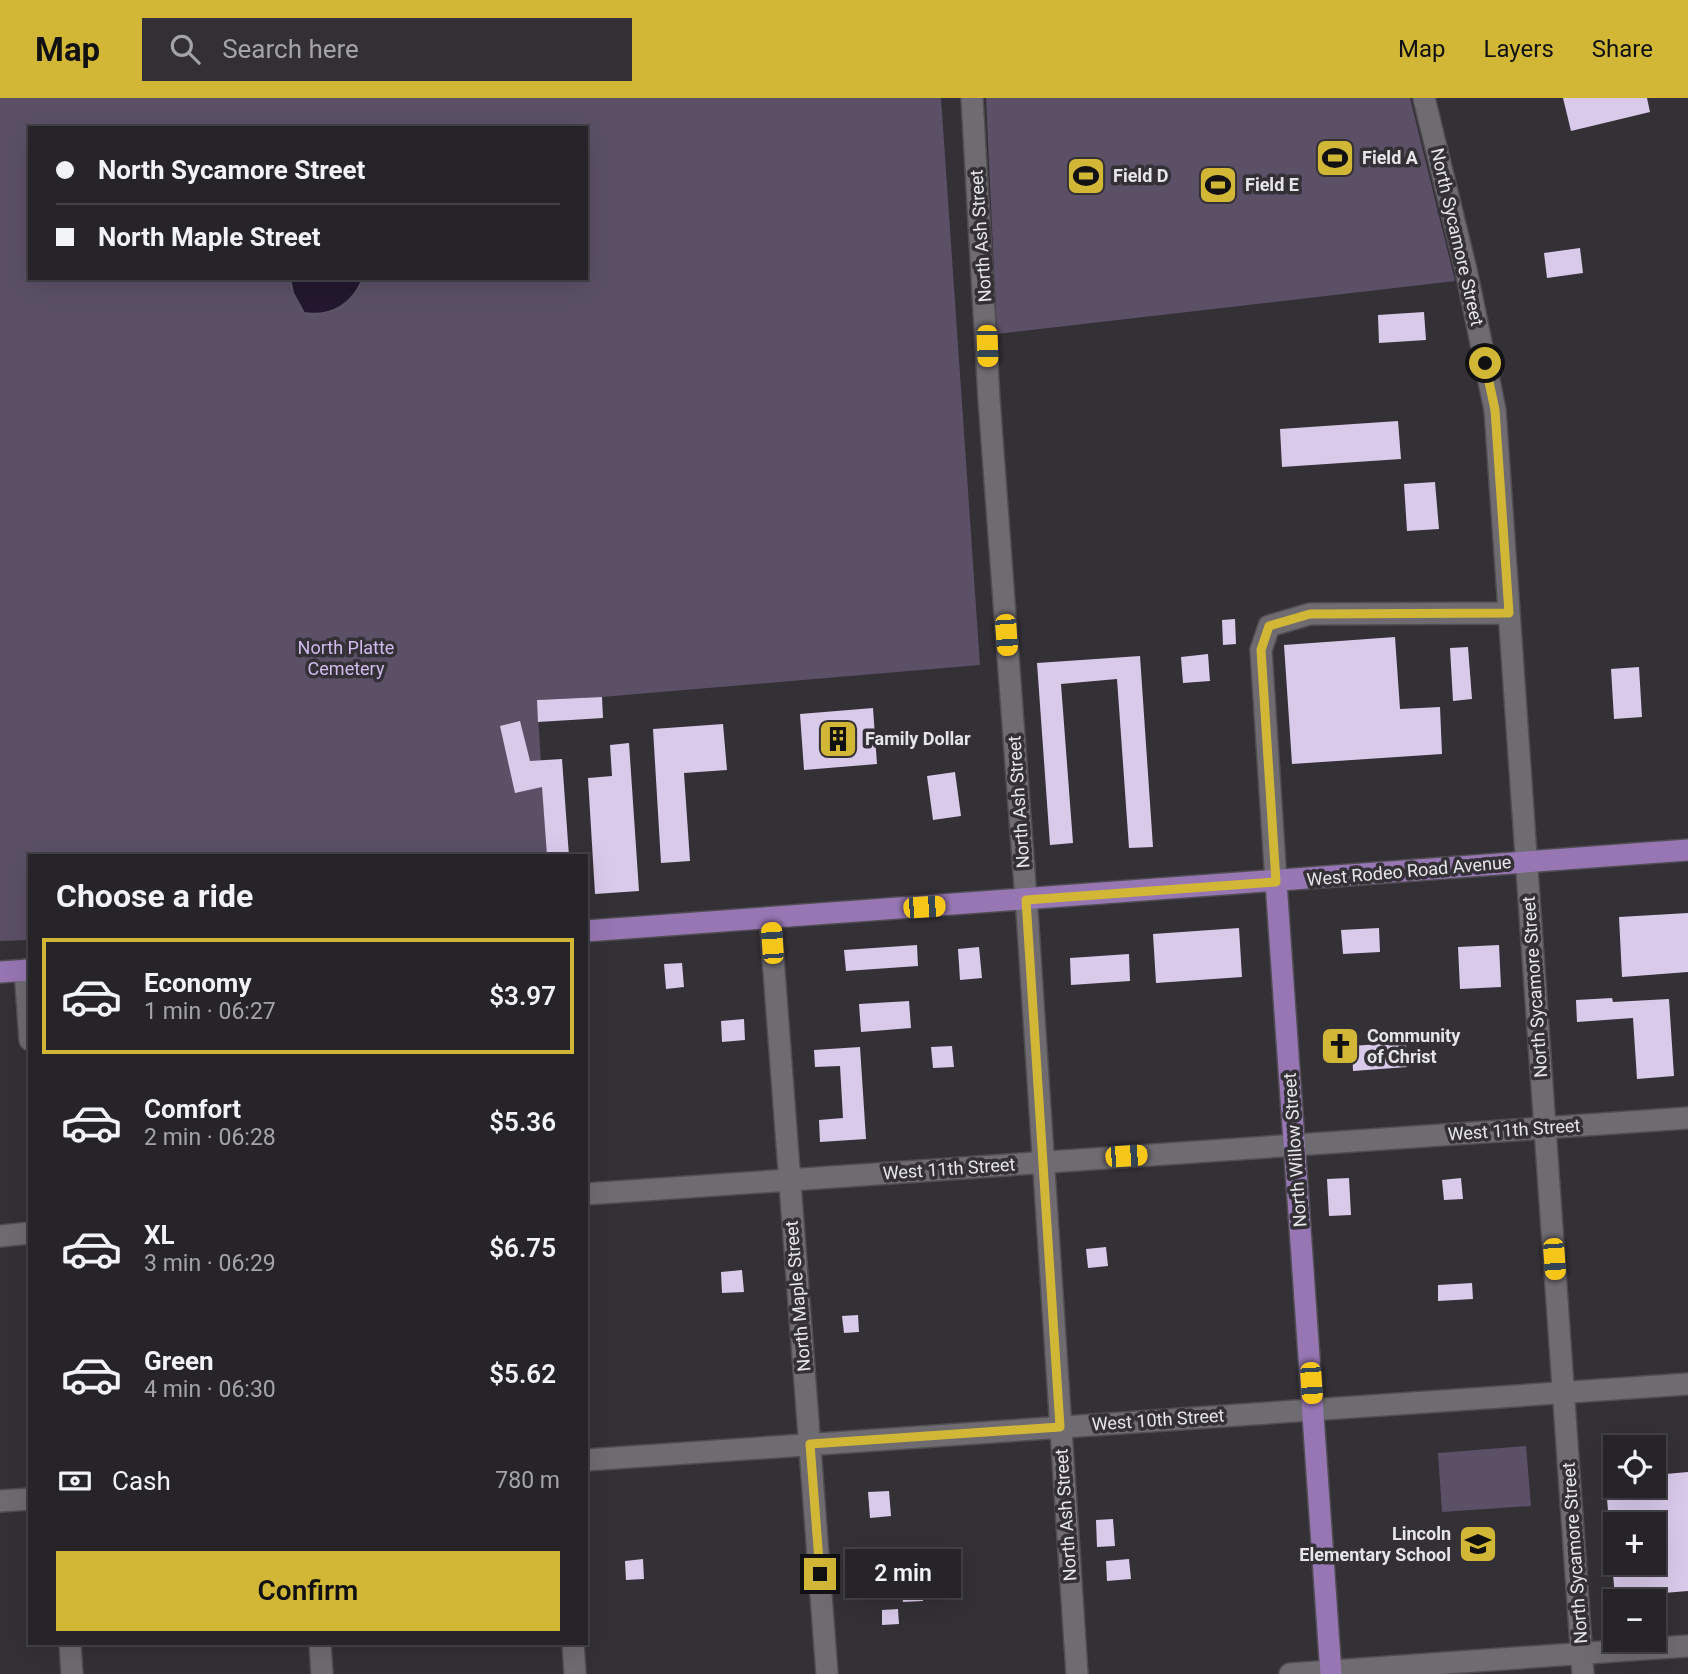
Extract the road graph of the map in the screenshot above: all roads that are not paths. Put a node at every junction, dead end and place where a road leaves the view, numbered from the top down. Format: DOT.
graph roads {
  1 [pos="972,98"];
  2 [pos="1424,98"];
  3 [pos="1509,613"];
  4 [pos="1688,850"];
  5 [pos="1526,861"];
  6 [pos="1276,882"];
  7 [pos="1026,900"];
  8 [pos="770,918"];
  9 [pos="588,931"];
  10 [pos="28,970"];
  11 [pos="0,972"];
  12 [pos="1688,1118"];
  13 [pos="1545,1127"];
  14 [pos="1295,1145"];
  15 [pos="1043,1162"];
  16 [pos="789,1180"];
  17 [pos="588,1194"];
  18 [pos="28,1233"];
  19 [pos="0,1236"];
  20 [pos="1688,1384"];
  21 [pos="1563,1393"];
  22 [pos="1312,1409"];
  23 [pos="1060,1427"];
  24 [pos="810,1444"];
  25 [pos="588,1460"];
  26 [pos="28,1499"];
  27 [pos="0,1501"];
  28 [pos="70,1645"];
  29 [pos="320,1645"];
  30 [pos="573,1645"];
  31 [pos="1688,1646"];
  32 [pos="1583,1664"];
  33 [pos="1331,1673"];
  34 [pos="72,1674"];
  35 [pos="322,1674"];
  36 [pos="576,1674"];
  37 [pos="827,1674"];
  38 [pos="1077,1674"];
  39 [pos="1290,1674"];
  1 -- 7 [label="street, North Ash Street"];
  2 -- 3 [label="street, North Sycamore Street"];
  3 -- 5 [label="street, North Sycamore Street"];
  3 -- 6 [label="street, North Willow Street"];
  4 -- 5 [label="main road, West Rodeo Road Avenue"];
  5 -- 6 [label="main road, West Rodeo Road Avenue"];
  5 -- 13 [label="street, North Sycamore Street"];
  6 -- 7 [label="main road, West Rodeo Road Avenue"];
  6 -- 14 [label="main road, North Willow Street"];
  7 -- 8 [label="main road, West Rodeo Road Avenue"];
  7 -- 15 [label="street, North Ash Street"];
  8 -- 9 [label="main road, West Rodeo Road Avenue"];
  8 -- 16 [label="street, North Maple Street"];
  10 -- 11 [label="main road"];
  12 -- 13 [label="street, West 11th Street"];
  13 -- 14 [label="street, West 11th Street"];
  13 -- 21 [label="street, North Sycamore Street"];
  14 -- 15 [label="street, West 11th Street"];
  14 -- 22 [label="main road, North Willow Street"];
  15 -- 16 [label="street, West 11th Street"];
  15 -- 23 [label="street, North Ash Street"];
  16 -- 17 [label="street, West 11th Street"];
  16 -- 24 [label="street, North Maple Street"];
  18 -- 19 [label="street"];
  20 -- 21 [label="street, West 10th Street"];
  21 -- 22 [label="street, West 10th Street"];
  21 -- 32 [label="street, North Sycamore Street"];
  22 -- 23 [label="street, West 10th Street"];
  22 -- 33 [label="main road, North Willow Street"];
  23 -- 24 [label="street, West 10th Street"];
  23 -- 38 [label="street, North Ash Street"];
  24 -- 25 [label="street, West 10th Street"];
  24 -- 37 [label="street, North Maple Street"];
  26 -- 27 [label="street"];
  28 -- 34 [label="street"];
  29 -- 35 [label="street"];
  30 -- 36 [label="street"];
  31 -- 32 [label="street"];
  32 -- 33 [label="street"];
  33 -- 39 [label="street"];
}
